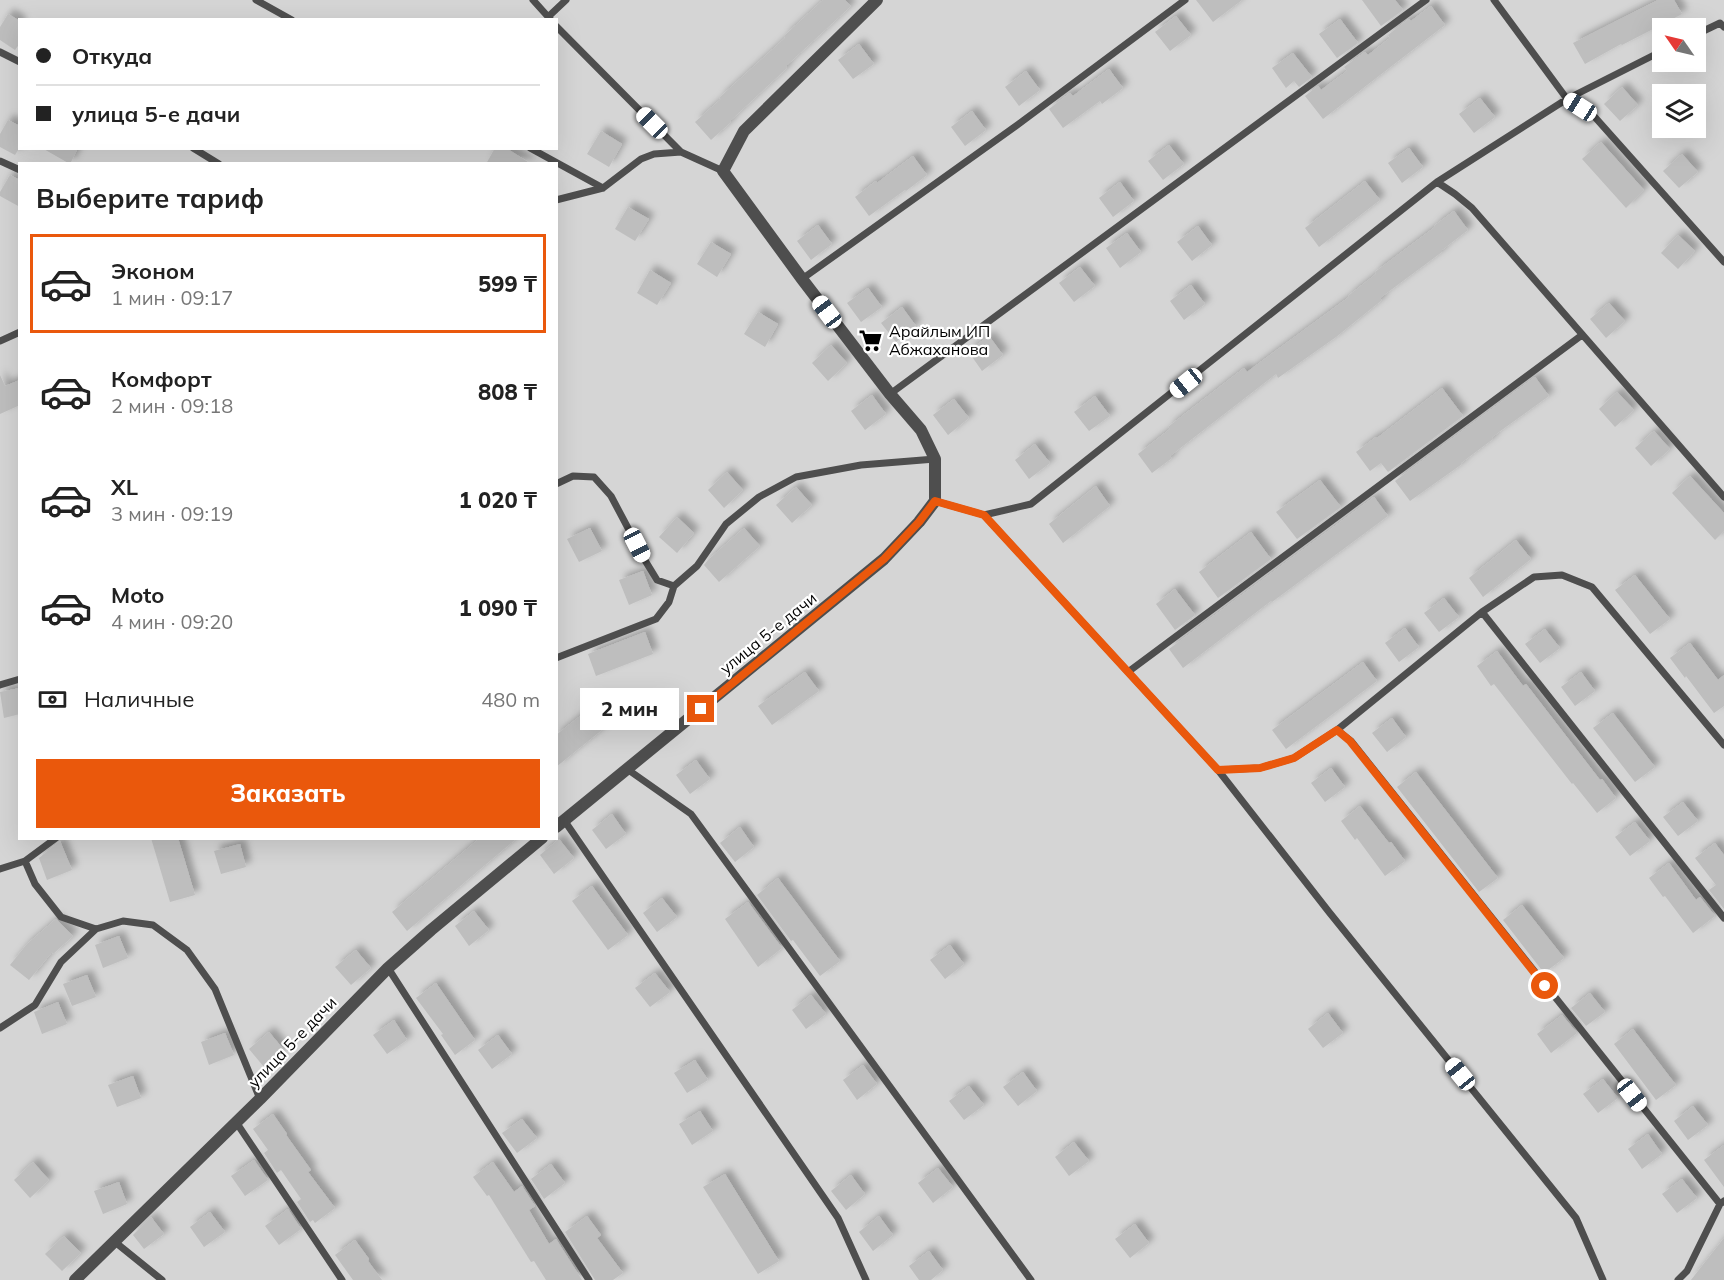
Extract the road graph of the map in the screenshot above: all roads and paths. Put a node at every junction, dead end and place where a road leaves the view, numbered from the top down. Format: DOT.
graph roads {
  1 [pos="256,0"];
  2 [pos="533,0"];
  3 [pos="566,0"];
  4 [pos="878,0"];
  5 [pos="1185,0"];
  6 [pos="1426,0"];
  7 [pos="1494,0"];
  8 [pos="288,18"];
  9 [pos="550,18"];
  10 [pos="1723,24"];
  11 [pos="558,28"];
  12 [pos="1706,31"];
  13 [pos="0,52"];
  14 [pos="1652,56"];
  15 [pos="18,61"];
  16 [pos="1568,99"];
  17 [pos="196,150"];
  18 [pos="534,150"];
  19 [pos="681,152"];
  20 [pos="0,161"];
  21 [pos="216,162"];
  22 [pos="556,162"];
  23 [pos="558,163"];
  24 [pos="18,169"];
  25 [pos="723,171"];
  26 [pos="1437,182"];
  27 [pos="603,188"];
  28 [pos="558,199"];
  29 [pos="1724,262"];
  30 [pos="802,279"];
  31 [pos="18,333"];
  32 [pos="1582,334"];
  33 [pos="0,341"];
  34 [pos="890,394"];
  35 [pos="934,459"];
  36 [pos="558,483"];
  37 [pos="1724,497"];
  38 [pos="935,501"];
  39 [pos="984,515"];
  40 [pos="674,586"];
  41 [pos="1482,612"];
  42 [pos="558,657"];
  43 [pos="1128,672"];
  44 [pos="18,680"];
  45 [pos="0,685"];
  46 [pos="1337,730"];
  47 [pos="1724,745"];
  48 [pos="627,769"];
  49 [pos="1218,770"];
  50 [pos="560,823"];
  51 [pos="53,840"];
  52 [pos="540,840"];
  53 [pos="25,861"];
  54 [pos="0,869"];
  55 [pos="1724,918"];
  56 [pos="96,929"];
  57 [pos="388,968"];
  58 [pos="0,1028"];
  59 [pos="260,1099"];
  60 [pos="236,1122"];
  61 [pos="1722,1202"];
  62 [pos="115,1242"];
  63 [pos="75,1280"];
  64 [pos="162,1280"];
  65 [pos="342,1280"];
  66 [pos="589,1280"];
  67 [pos="866,1280"];
  68 [pos="1031,1280"];
  69 [pos="1604,1280"];
  70 [pos="1678,1280"];
  1 -- 8 [label="lane"];
  2 -- 9 [label="lane"];
  3 -- 9 [label="lane"];
  4 -- 25 [label="street"];
  5 -- 30 [label="lane"];
  6 -- 34 [label="lane"];
  7 -- 16 [label="lane"];
  10 -- 12 [label="lane"];
  11 -- 19 [label="lane"];
  13 -- 15 [label="lane"];
  14 -- 16 [label="lane"];
  16 -- 26 [label="lane"];
  16 -- 29 [label="lane"];
  17 -- 21 [label="lane"];
  18 -- 22 [label="lane"];
  19 -- 25 [label="lane"];
  19 -- 27 [label="lane"];
  20 -- 24 [label="lane"];
  23 -- 27 [label="lane"];
  25 -- 30 [label="street"];
  26 -- 32 [label="lane"];
  26 -- 39 [label="lane"];
  27 -- 28 [label="lane"];
  30 -- 34 [label="street"];
  31 -- 33 [label="lane"];
  32 -- 37 [label="lane"];
  32 -- 43 [label="lane"];
  34 -- 35 [label="street"];
  35 -- 38 [label="street"];
  35 -- 40 [label="lane"];
  36 -- 40 [label="lane"];
  38 -- 39 [label="lane"];
  38 -- 48 [label="street, улица 5-е дачи"];
  39 -- 43 [label="lane"];
  40 -- 42 [label="lane"];
  41 -- 46 [label="lane"];
  41 -- 47 [label="lane"];
  41 -- 55 [label="lane"];
  43 -- 49 [label="lane"];
  44 -- 45 [label="lane"];
  46 -- 49 [label="lane"];
  46 -- 61 [label="lane"];
  48 -- 50 [label="street, улица 5-е дачи"];
  48 -- 68 [label="lane"];
  49 -- 69 [label="lane"];
  50 -- 67 [label="lane"];
  51 -- 53 [label="lane"];
  52 -- 57 [label="street, улица 5-е дачи"];
  53 -- 54 [label="lane"];
  53 -- 56 [label="lane"];
  56 -- 58 [label="lane"];
  56 -- 59 [label="lane"];
  57 -- 59 [label="street, улица 5-е дачи"];
  57 -- 66 [label="lane"];
  59 -- 60 [label="street, улица 5-е дачи"];
  60 -- 62 [label="street, улица 5-е дачи"];
  60 -- 65 [label="lane"];
  61 -- 70 [label="lane"];
  62 -- 63 [label="street, улица 5-е дачи"];
  62 -- 64 [label="lane"];
}
